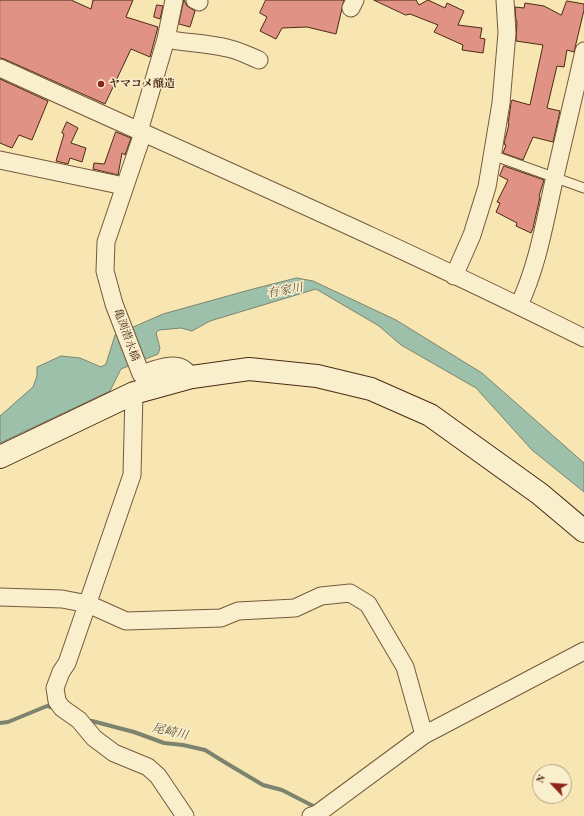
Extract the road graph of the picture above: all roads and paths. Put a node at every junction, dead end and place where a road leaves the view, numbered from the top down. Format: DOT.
graph roads {
  1 [pos="174,0"];
  2 [pos="505,0"];
  3 [pos="166,38"];
  4 [pos="584,51"];
  5 [pos="259,60"];
  6 [pos="0,68"];
  7 [pos="141,132"];
  8 [pos="492,155"];
  9 [pos="0,160"];
  10 [pos="555,177"];
  11 [pos="124,186"];
  12 [pos="584,188"];
  13 [pos="454,276"];
  14 [pos="519,306"];
  15 [pos="584,338"];
  16 [pos="192,378"];
  17 [pos="134,393"];
  18 [pos="0,457"];
  19 [pos="584,531"];
  20 [pos="0,597"];
  21 [pos="88,604"];
  22 [pos="584,651"];
  23 [pos="424,736"];
  24 [pos="317,812"];
  25 [pos="185,816"];
  1 -- 3 [label="street, 亀渕潜水橋"];
  2 -- 8 [label="street"];
  3 -- 5 [label="street"];
  3 -- 7 [label="street, 亀渕潜水橋"];
  4 -- 10 [label="street"];
  6 -- 7 [label="street"];
  7 -- 11 [label="street, 亀渕潜水橋"];
  7 -- 13 [label="street"];
  8 -- 10 [label="lane"];
  8 -- 13 [label="street"];
  9 -- 11 [label="street"];
  10 -- 12 [label="lane"];
  10 -- 14 [label="street"];
  11 -- 16 [label="street, 亀渕潜水橋"];
  13 -- 14 [label="street"];
  14 -- 15 [label="street"];
  16 -- 17 [label="street"];
  16 -- 19 [label="street"];
  17 -- 18 [label="street"];
  17 -- 21 [label="street"];
  20 -- 21 [label="street"];
  21 -- 23 [label="street"];
  21 -- 25 [label="street"];
  22 -- 23 [label="street"];
  23 -- 24 [label="street"];
}
